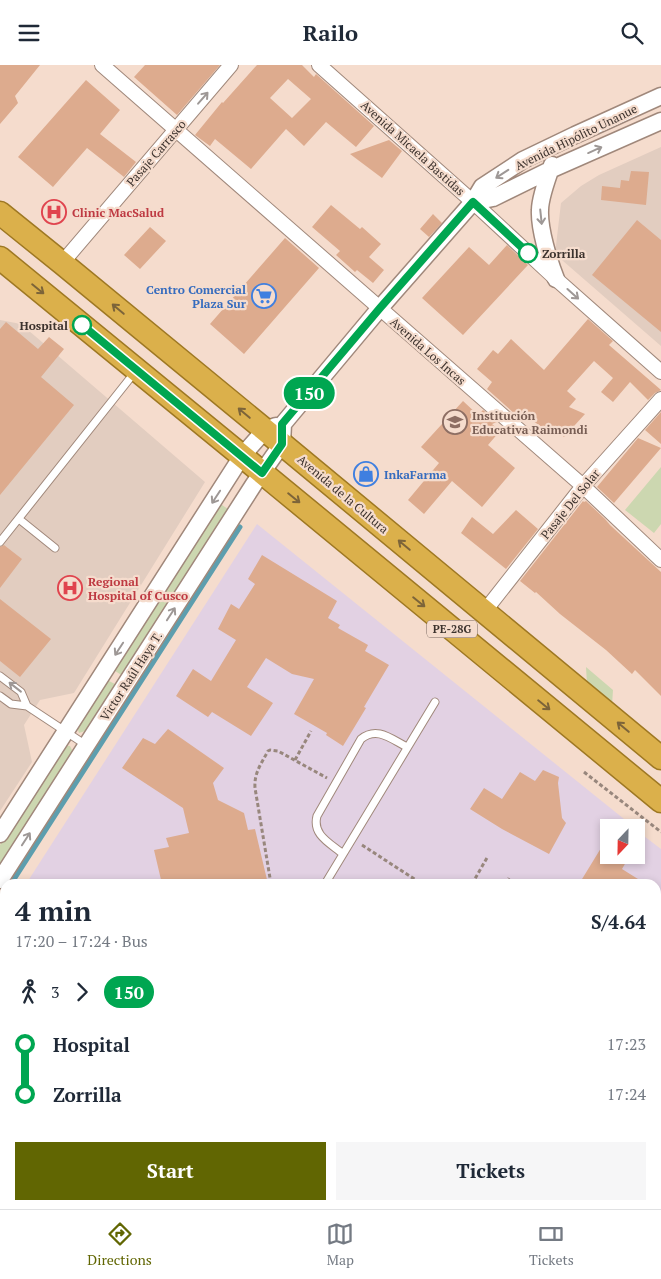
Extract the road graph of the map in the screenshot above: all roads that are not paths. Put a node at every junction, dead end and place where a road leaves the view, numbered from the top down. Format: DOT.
graph roads {
  1 [pos="102,65"];
  2 [pos="231,65"];
  3 [pos="319,65"];
  4 [pos="661,96"];
  5 [pos="661,121"];
  6 [pos="176,130"];
  7 [pos="560,142"];
  8 [pos="550,170"];
  9 [pos="473,202"];
  10 [pos="0,213"];
  11 [pos="0,258"];
  12 [pos="62,263"];
  13 [pos="556,279"];
  14 [pos="380,308"];
  15 [pos="136,370"];
  16 [pos="661,372"];
  17 [pos="661,399"];
  18 [pos="276,433"];
  19 [pos="242,456"];
  20 [pos="262,473"];
  21 [pos="583,486"];
  22 [pos="19,519"];
  23 [pos="0,542"];
  24 [pos="55,548"];
  25 [pos="661,560"];
  26 [pos="484,612"];
  27 [pos="0,676"];
  28 [pos="0,696"];
  29 [pos="435,701"];
  30 [pos="27,706"];
  31 [pos="66,732"];
  32 [pos="86,745"];
  33 [pos="407,747"];
  34 [pos="661,758"];
  35 [pos="661,801"];
  36 [pos="0,834"];
  37 [pos="343,854"];
  38 [pos="1,879"];
  39 [pos="328,879"];
  1 -- 6 [label="street, Avenida Los Incas"];
  6 -- 2 [label="street, Pasaje Carrasco, one-way"];
  3 -- 9 [label="street, Avenida Micaela Bastidas"];
  4 -- 7 [label="street, Avenida Hipólito Unanue"];
  8 -- 5 [label="street, Avenida Hipólito Unanue, one-way"];
  6 -- 12 [label="street, Pasaje Carrasco"];
  6 -- 14 [label="street, Avenida Los Incas"];
  7 -- 8 [label="street"];
  7 -- 9 [label="street, Avenida Hipólito Unanue, one-way"];
  8 -- 9 [label="street, Avenida Hipólito Unanue"];
  8 -- 13 [label="street, one-way"];
  9 -- 13 [label="street, Avenida Micaela Bastidas"];
  9 -- 14 [label="street, Avenida Hipólito Unanue"];
  10 -- 12 [label="highway, Avenida de la Cultura"];
  11 -- 15 [label="highway, one-way"];
  18 -- 12 [label="highway, Avenida de la Cultura, one-way"];
  13 -- 16 [label="street, Avenida Micaela Bastidas, one-way"];
  14 -- 18 [label="street, Avenida Hipólito Unanue"];
  14 -- 21 [label="street, Avenida Los Incas"];
  15 -- 19 [label="highway"];
  15 -- 22 [label="lane"];
  17 -- 21 [label="street, Pasaje Del Solar"];
  18 -- 19 [label="street, Victor Raúl Haya T."];
  18 -- 20 [label="street, Victor Raúl Haya T."];
  26 -- 18 [label="highway, Avenida de la Cultura / PE-28G, one-way"];
  19 -- 20 [label="highway, PE-28G"];
  19 -- 31 [label="street, Victor Raúl Haya T., one-way"];
  32 -- 20 [label="street, Victor Raúl Haya T., one-way"];
  20 -- 35 [label="highway, PE-28G, one-way"];
  21 -- 25 [label="street, Avenida Los Incas"];
  21 -- 26 [label="street, Pasaje Del Solar"];
  22 -- 23 [label="lane"];
  22 -- 24 [label="lane"];
  34 -- 26 [label="highway, Avenida de la Cultura / PE-28G, one-way"];
  30 -- 27 [label="lane, one-way"];
  28 -- 30 [label="lane"];
  29 -- 33 [label="lane"];
  30 -- 31 [label="lane"];
  31 -- 32 [label="lane"];
  31 -- 36 [label="street, Victor Raúl Haya T."];
  38 -- 32 [label="street, Victor Raúl Haya T., one-way"];
  33 -- 37 [label="lane"];
  33 -- 37 [label="lane"];
  37 -- 39 [label="lane"];
}
